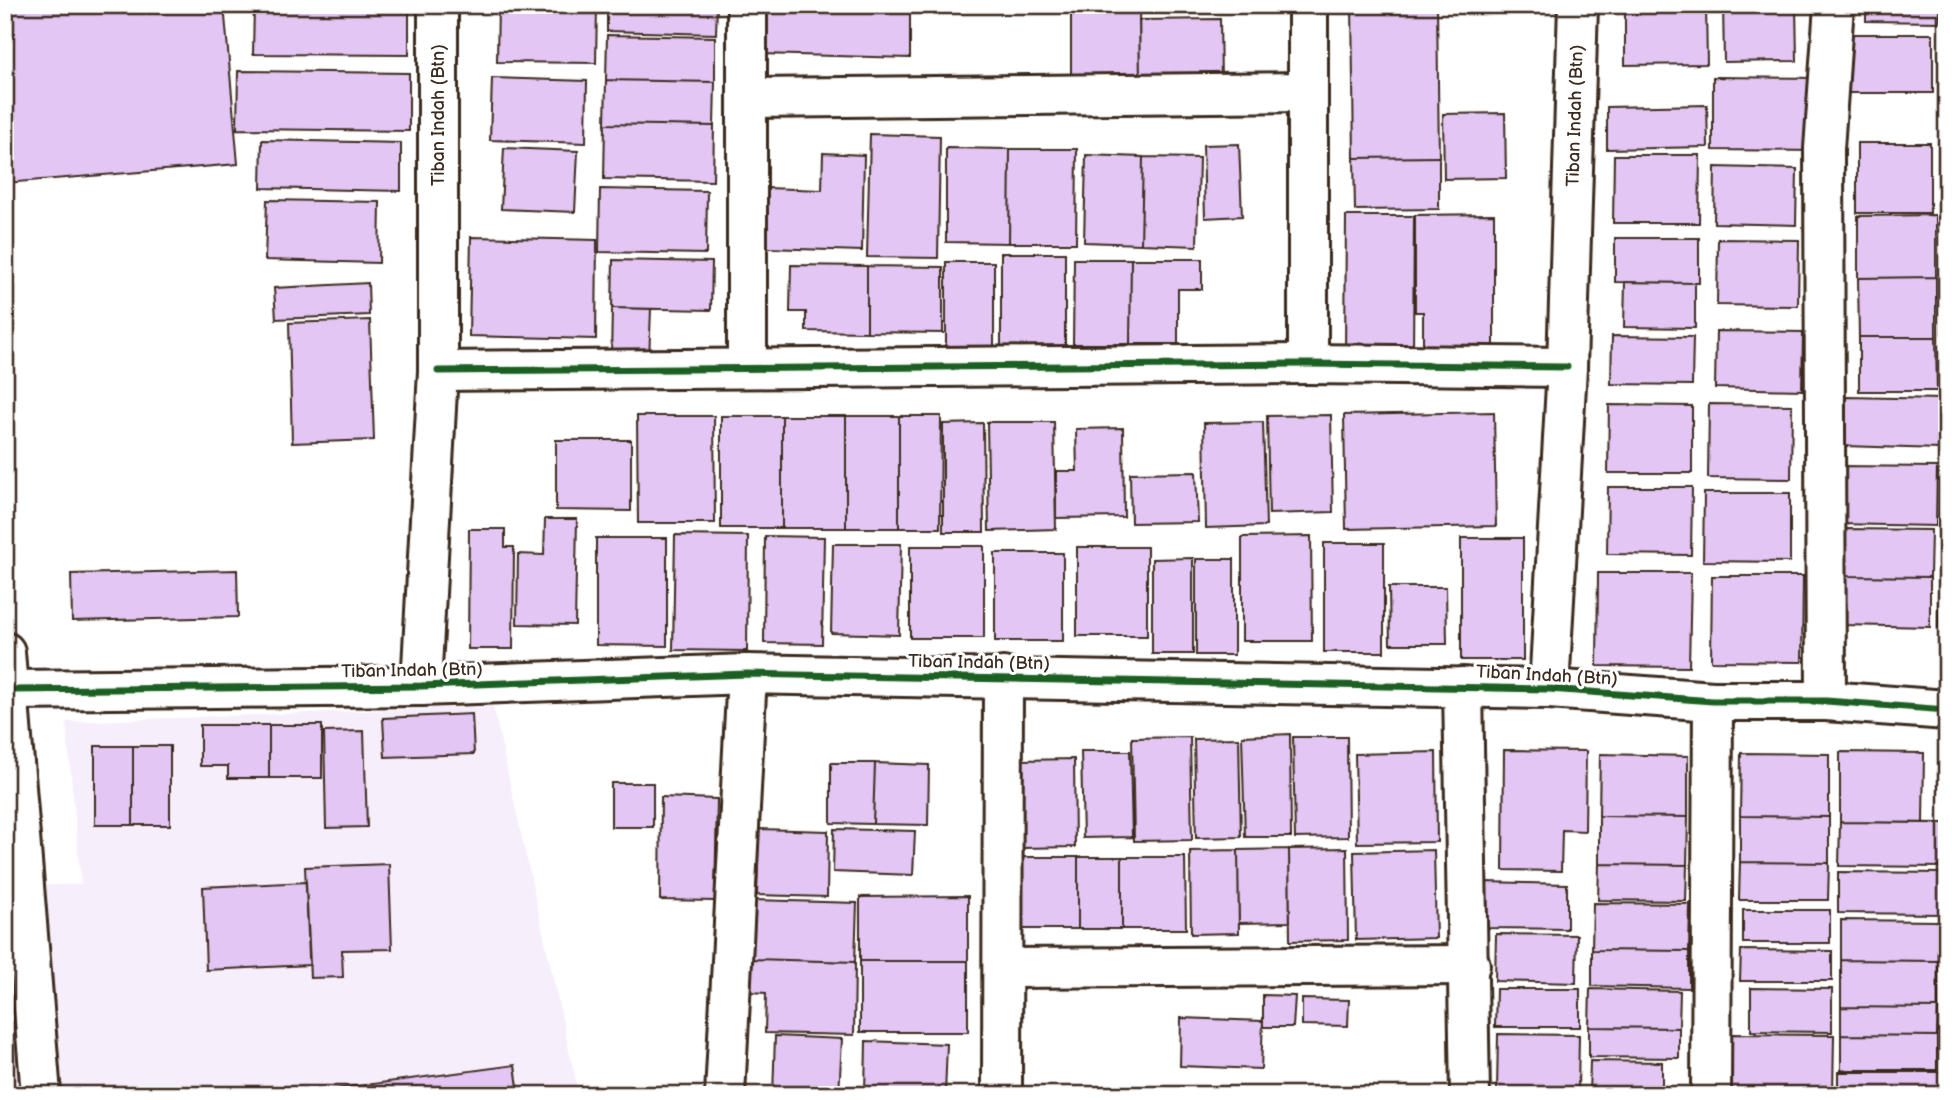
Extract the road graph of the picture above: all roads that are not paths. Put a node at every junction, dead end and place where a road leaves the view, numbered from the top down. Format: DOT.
graph roads {
  1 [pos="438,5"];
  2 [pos="747,5"];
  3 [pos="1308,5"];
  4 [pos="1578,5"];
  5 [pos="1834,5"];
  6 [pos="1306,92"];
  7 [pos="747,98"];
  8 [pos="1308,364"];
  9 [pos="747,367"];
  10 [pos="1567,367"];
  11 [pos="438,371"];
  12 [pos="5,652"];
  13 [pos="747,674"];
  14 [pos="1003,677"];
  15 [pos="421,686"];
  16 [pos="1463,687"];
  17 [pos="1549,689"];
  18 [pos="11,690"];
  19 [pos="1713,701"];
  20 [pos="1826,701"];
  21 [pos="1947,710"];
  22 [pos="1470,965"];
  23 [pos="1003,968"];
  24 [pos="41,1095"];
  25 [pos="725,1095"];
  26 [pos="1002,1095"];
  27 [pos="1470,1095"];
  28 [pos="1711,1095"];
  1 -- 11 [label="street, Tiban Indah (Btn)"];
  2 -- 7 [label="street"];
  3 -- 6 [label="street"];
  4 -- 10 [label="street, Tiban Indah (Btn)"];
  5 -- 20 [label="street"];
  6 -- 7 [label="street"];
  6 -- 8 [label="street"];
  7 -- 9 [label="street"];
  8 -- 9 [label="street"];
  8 -- 10 [label="street"];
  9 -- 11 [label="street"];
  10 -- 17 [label="street, Tiban Indah (Btn)"];
  11 -- 15 [label="street, Tiban Indah (Btn)"];
  12 -- 18 [label="street"];
  13 -- 14 [label="street, Tiban Indah (Btn)"];
  13 -- 15 [label="street, Tiban Indah (Btn)"];
  13 -- 25 [label="street"];
  14 -- 16 [label="street, Tiban Indah (Btn)"];
  14 -- 23 [label="street"];
  15 -- 18 [label="street, Tiban Indah (Btn)"];
  16 -- 17 [label="street, Tiban Indah (Btn)"];
  16 -- 22 [label="street"];
  17 -- 19 [label="street, Tiban Indah (Btn)"];
  18 -- 24 [label="street"];
  19 -- 20 [label="street, Tiban Indah (Btn)"];
  19 -- 28 [label="street"];
  20 -- 21 [label="street, Tiban Indah (Btn)"];
  22 -- 23 [label="street"];
  22 -- 27 [label="street"];
  23 -- 26 [label="street"];
}
